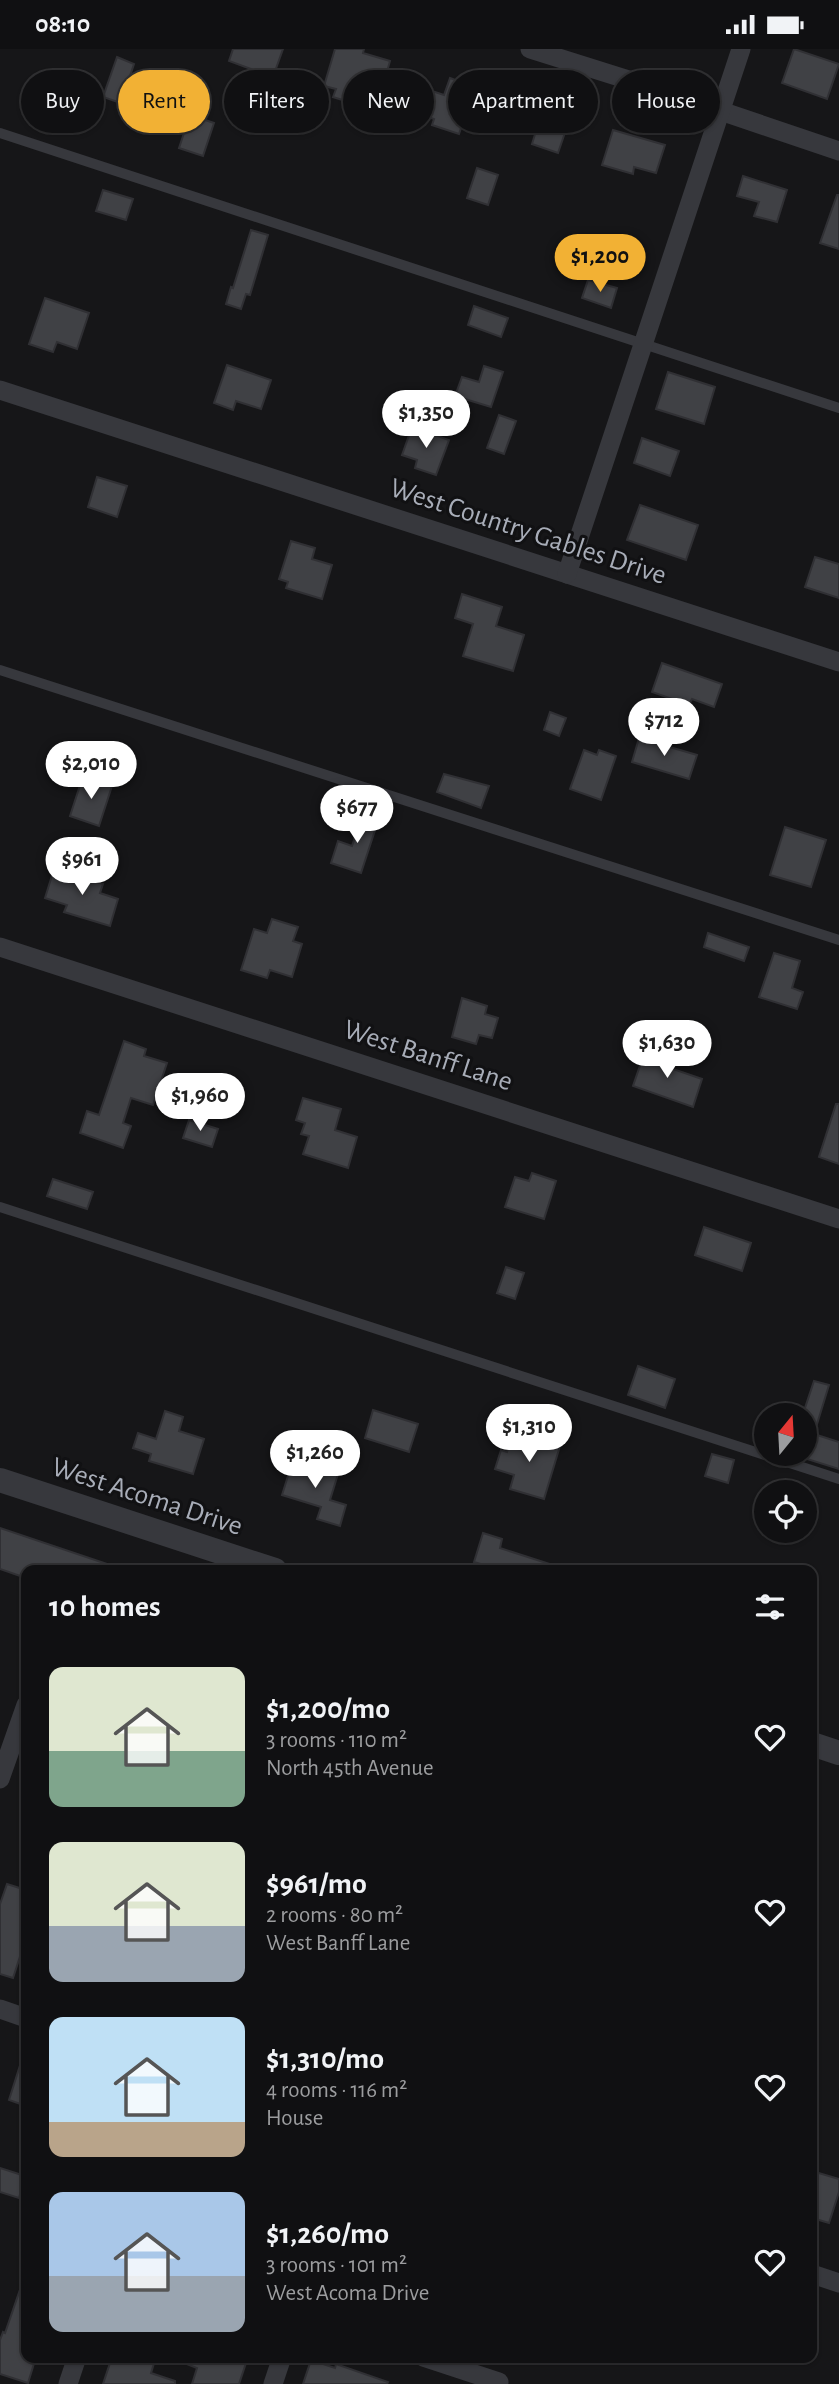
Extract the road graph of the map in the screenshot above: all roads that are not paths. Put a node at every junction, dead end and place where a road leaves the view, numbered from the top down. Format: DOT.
graph roads {
  1 [pos="530,49"];
  2 [pos="741,49"];
  3 [pos="612,75"];
  4 [pos="720,112"];
  5 [pos="0,133"];
  6 [pos="713,133"];
  7 [pos="839,151"];
  8 [pos="643,344"];
  9 [pos="0,390"];
  10 [pos="839,408"];
  11 [pos="566,574"];
  12 [pos="839,662"];
  13 [pos="0,670"];
  14 [pos="839,940"];
  15 [pos="0,947"];
  16 [pos="0,1207"];
  17 [pos="839,1219"];
  18 [pos="839,1479"];
  19 [pos="0,1480"];
  20 [pos="258,1565"];
  21 [pos="21,1719"];
  22 [pos="817,1746"];
  23 [pos="839,1753"];
  24 [pos="0,1779"];
  25 [pos="0,2009"];
  26 [pos="21,2016"];
  27 [pos="817,2276"];
  28 [pos="839,2283"];
  29 [pos="75,2363"];
  30 [pos="280,2363"];
  31 [pos="441,2363"];
  32 [pos="499,2382"];
  33 [pos="68,2384"];
  34 [pos="274,2384"];
  1 -- 3 [label="street"];
  2 -- 4 [label="street"];
  4 -- 7 [label="street"];
  5 -- 8 [label="lane"];
  6 -- 8 [label="street"];
  8 -- 10 [label="lane"];
  8 -- 11 [label="street"];
  9 -- 11 [label="street, West Country Gables Drive"];
  11 -- 12 [label="street, West Country Gables Drive"];
  13 -- 14 [label="lane"];
  15 -- 17 [label="street, West Banff Lane"];
  16 -- 18 [label="lane"];
  19 -- 20 [label="street, West Acoma Drive"];
  21 -- 24 [label="street"];
  22 -- 23 [label="street"];
  25 -- 26 [label="street"];
  27 -- 28 [label="street"];
  29 -- 33 [label="street"];
  30 -- 34 [label="street"];
  31 -- 32 [label="street"];
}
